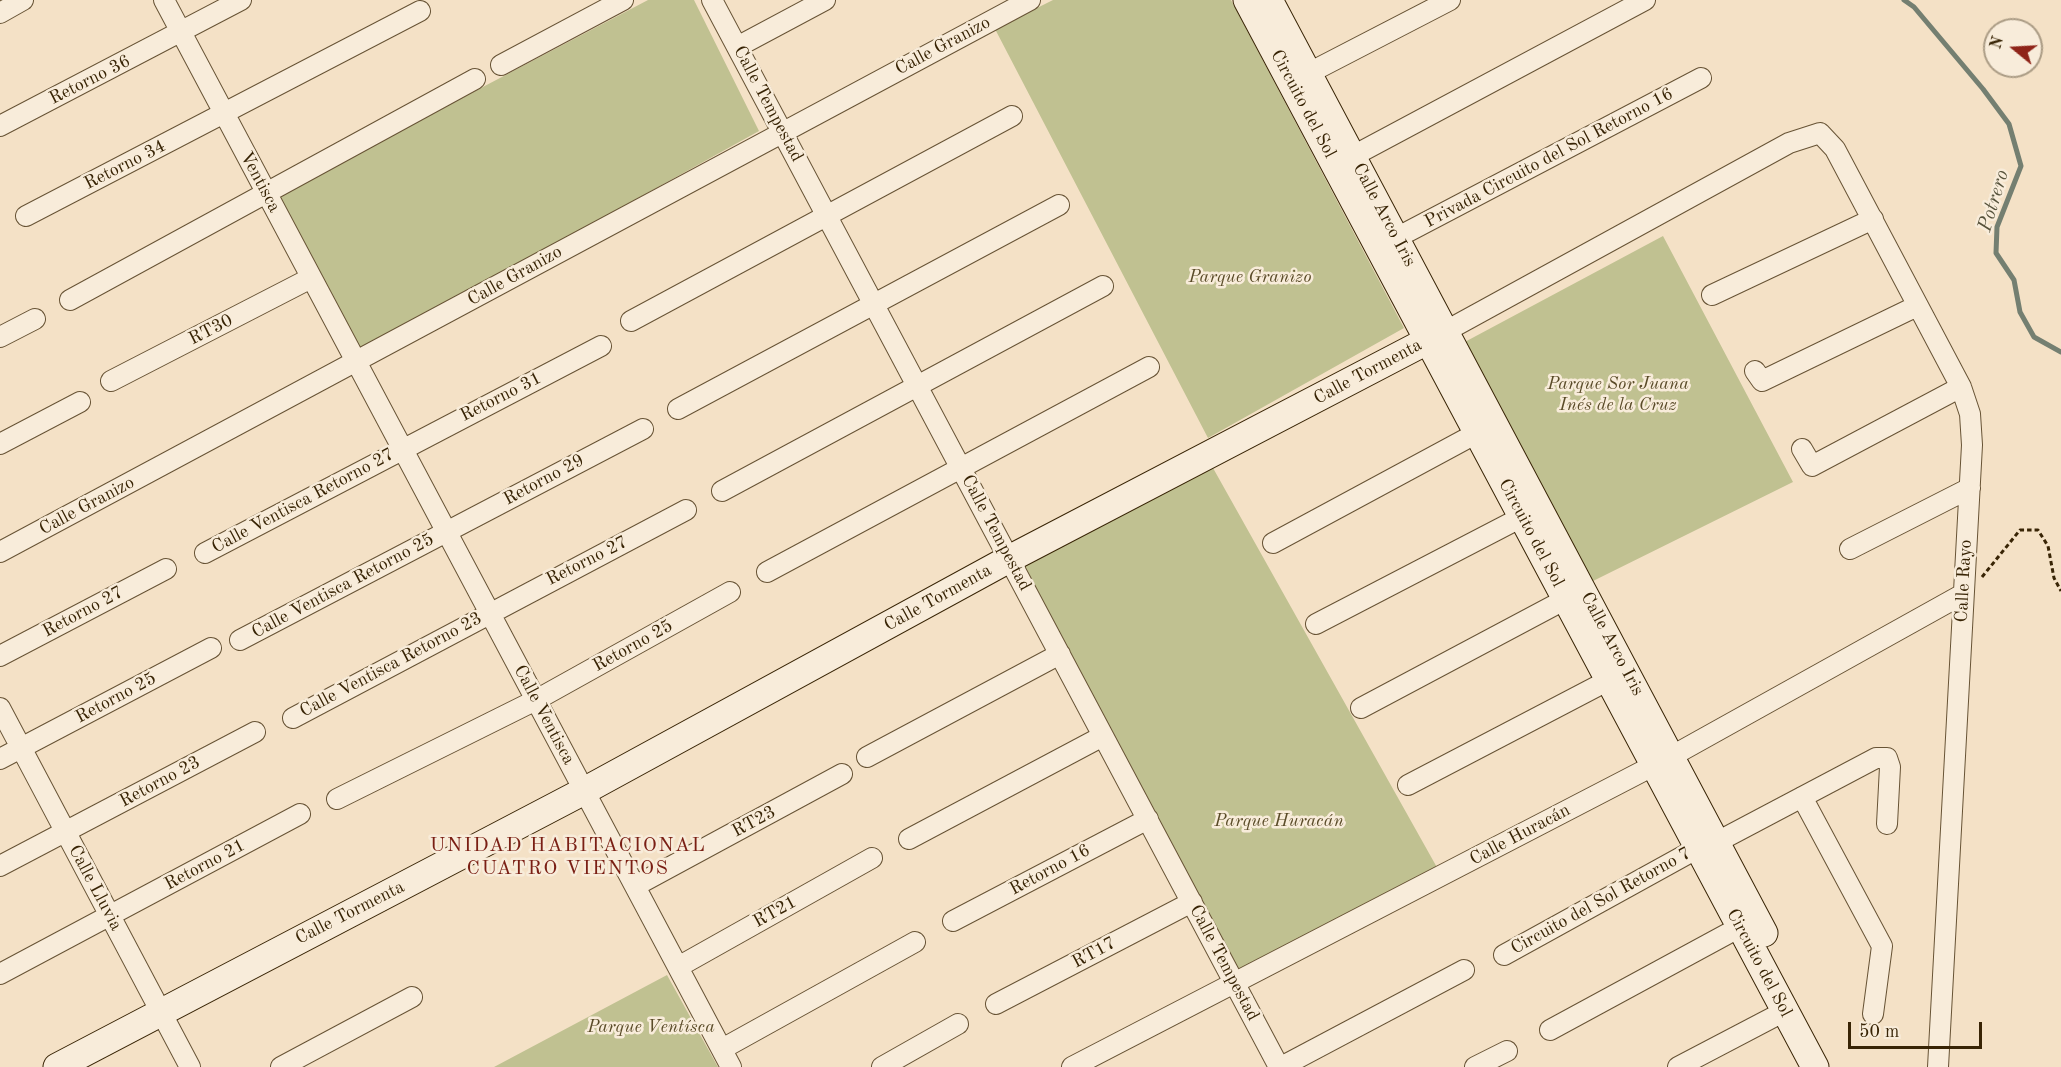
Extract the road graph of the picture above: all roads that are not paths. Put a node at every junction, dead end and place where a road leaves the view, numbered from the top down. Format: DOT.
graph roads {
  1 [pos="23,0"];
  2 [pos="164,0"];
  3 [pos="241,0"];
  4 [pos="623,0"];
  5 [pos="712,0"];
  6 [pos="825,0"];
  7 [pos="1030,0"];
  8 [pos="1247,0"];
  9 [pos="1269,0"];
  10 [pos="1450,0"];
  11 [pos="1645,0"];
  12 [pos="420,11"];
  13 [pos="0,13"];
  14 [pos="181,33"];
  15 [pos="736,47"];
  16 [pos="501,65"];
  17 [pos="1310,73"];
  18 [pos="1701,78"];
  19 [pos="476,79"];
  20 [pos="224,114"];
  21 [pos="1012,116"];
  22 [pos="0,126"];
  23 [pos="783,131"];
  24 [pos="1820,133"];
  25 [pos="1353,156"];
  26 [pos="267,194"];
  27 [pos="1059,205"];
  28 [pos="26,216"];
  29 [pos="826,216"];
  30 [pos="1873,219"];
  31 [pos="1396,238"];
  32 [pos="311,278"];
  33 [pos="1102,286"];
  34 [pos="1713,295"];
  35 [pos="70,300"];
  36 [pos="875,306"];
  37 [pos="1917,306"];
  38 [pos="35,319"];
  39 [pos="631,321"];
  40 [pos="1437,336"];
  41 [pos="0,337"];
  42 [pos="601,346"];
  43 [pos="356,363"];
  44 [pos="1149,367"];
  45 [pos="1755,371"];
  46 [pos="111,381"];
  47 [pos="918,386"];
  48 [pos="1961,387"];
  49 [pos="80,402"];
  50 [pos="678,410"];
  51 [pos="643,429"];
  52 [pos="1477,433"];
  53 [pos="0,444"];
  54 [pos="402,449"];
  55 [pos="1802,449"];
  56 [pos="962,470"];
  57 [pos="1970,488"];
  58 [pos="722,491"];
  59 [pos="686,510"];
  60 [pos="1522,517"];
  61 [pos="446,531"];
  62 [pos="1273,543"];
  63 [pos="1850,549"];
  64 [pos="0,552"];
  65 [pos="205,553"];
  66 [pos="1010,559"];
  67 [pos="166,568"];
  68 [pos="767,572"];
  69 [pos="730,592"];
  70 [pos="1964,594"];
  71 [pos="1566,599"];
  72 [pos="489,612"];
  73 [pos="1316,624"];
  74 [pos="240,640"];
  75 [pos="211,648"];
  76 [pos="1060,654"];
  77 [pos="0,656"];
  78 [pos="1609,680"];
  79 [pos="536,700"];
  80 [pos="0,708"];
  81 [pos="1360,708"];
  82 [pos="293,718"];
  83 [pos="255,732"];
  84 [pos="1103,736"];
  85 [pos="21,748"];
  86 [pos="867,757"];
  87 [pos="0,759"];
  88 [pos="1663,760"];
  89 [pos="842,774"];
  90 [pos="1408,785"];
  91 [pos="584,791"];
  92 [pos="1802,797"];
  93 [pos="337,799"];
  94 [pos="300,814"];
  95 [pos="1148,819"];
  96 [pos="1887,824"];
  97 [pos="65,832"];
  98 [pos="909,839"];
  99 [pos="1708,845"];
  100 [pos="872,858"];
  101 [pos="0,866"];
  102 [pos="634,886"];
  103 [pos="1191,902"];
  104 [pos="110,916"];
  105 [pos="953,921"];
  106 [pos="1740,927"];
  107 [pos="915,942"];
  108 [pos="1504,955"];
  109 [pos="678,967"];
  110 [pos="1464,970"];
  111 [pos="0,974"];
  112 [pos="1235,984"];
  113 [pos="411,997"];
  114 [pos="996,1004"];
  115 [pos="160,1011"];
  116 [pos="1785,1011"];
  117 [pos="1873,1014"];
  118 [pos="958,1024"];
  119 [pos="1550,1030"];
  120 [pos="722,1049"];
  121 [pos="1507,1051"];
  122 [pos="57,1067"];
  123 [pos="190,1067"];
  124 [pos="281,1067"];
  125 [pos="731,1067"];
  126 [pos="882,1067"];
  127 [pos="1072,1067"];
  128 [pos="1280,1067"];
  129 [pos="1475,1067"];
  130 [pos="1678,1067"];
  131 [pos="1815,1067"];
  132 [pos="1834,1067"];
  133 [pos="1938,1067"];
  1 -- 13 [label="street"];
  2 -- 14 [label="street, Ventisca"];
  3 -- 14 [label="street, Retorno 36"];
  4 -- 16 [label="street"];
  5 -- 15 [label="street, Calle Tempestad"];
  6 -- 15 [label="street"];
  7 -- 23 [label="street, Calle Granizo"];
  8 -- 40 [label="street, Circuito del Sol"];
  9 -- 17 [label="street, Calle Arco Iris"];
  10 -- 17 [label="street"];
  11 -- 25 [label="street"];
  12 -- 20 [label="street, Retorno 34"];
  14 -- 20 [label="street, Ventisca"];
  14 -- 22 [label="street, Retorno 36"];
  15 -- 23 [label="street, Calle Tempestad"];
  17 -- 25 [label="street, Calle Arco Iris"];
  18 -- 31 [label="street, Privada Circuito del Sol Retorno 16"];
  19 -- 26 [label="street"];
  20 -- 26 [label="street, Ventisca"];
  20 -- 28 [label="street, Retorno 34"];
  21 -- 29 [label="street"];
  23 -- 29 [label="street, Calle Tempestad"];
  23 -- 43 [label="street, Calle Granizo"];
  24 -- 30 [label="street, Calle Rayo"];
  24 -- 40 [label="street, Calle Tormenta"];
  25 -- 31 [label="street, Calle Arco Iris"];
  26 -- 32 [label="street, Ventisca"];
  26 -- 35 [label="street"];
  27 -- 36 [label="street"];
  29 -- 36 [label="street, Calle Tempestad"];
  29 -- 39 [label="street"];
  30 -- 34 [label="street"];
  30 -- 37 [label="street, Calle Rayo"];
  31 -- 40 [label="street, Calle Arco Iris"];
  32 -- 43 [label="street, Ventisca"];
  32 -- 46 [label="street, RT30"];
  33 -- 47 [label="street"];
  36 -- 47 [label="street, Calle Tempestad"];
  36 -- 50 [label="street"];
  37 -- 45 [label="street"];
  37 -- 48 [label="street, Calle Rayo"];
  38 -- 41 [label="street"];
  40 -- 52 [label="street, Circuito del Sol"];
  40 -- 66 [label="street, Calle Tormenta"];
  40 -- 88 [label="street, Calle Arco Iris"];
  42 -- 54 [label="street, Retorno 31"];
  43 -- 54 [label="street, Calle Ventisca"];
  43 -- 64 [label="street, Calle Granizo"];
  44 -- 56 [label="street"];
  47 -- 56 [label="street, Calle Tempestad"];
  47 -- 58 [label="street"];
  48 -- 55 [label="street"];
  48 -- 57 [label="street, Calle Rayo"];
  49 -- 53 [label="street"];
  51 -- 61 [label="street, Retorno 29"];
  52 -- 60 [label="street, Circuito del Sol"];
  52 -- 62 [label="street"];
  54 -- 61 [label="street, Calle Ventisca"];
  54 -- 65 [label="street, Calle Ventisca Retorno 27"];
  56 -- 66 [label="street, Calle Tempestad"];
  56 -- 68 [label="street"];
  57 -- 63 [label="street"];
  57 -- 70 [label="street, Calle Rayo"];
  59 -- 72 [label="street, Retorno 27"];
  60 -- 71 [label="street, Circuito del Sol"];
  60 -- 73 [label="street"];
  61 -- 72 [label="street, Calle Ventisca"];
  61 -- 74 [label="street, Calle Ventisca Retorno 25"];
  66 -- 76 [label="street, Calle Tempestad"];
  66 -- 91 [label="street, Calle Tormenta"];
  67 -- 77 [label="street, Retorno 27"];
  69 -- 79 [label="street, Retorno 25"];
  70 -- 88 [label="street, Calle Huracán"];
  70 -- 133 [label="street, Calle Rayo"];
  71 -- 78 [label="street, Circuito del Sol"];
  71 -- 81 [label="street"];
  72 -- 79 [label="street, Calle Ventisca"];
  72 -- 82 [label="street, Calle Ventisca Retorno 23"];
  75 -- 85 [label="street, Retorno 25"];
  76 -- 84 [label="street, Calle Tempestad"];
  76 -- 86 [label="street"];
  78 -- 88 [label="street, Circuito del Sol"];
  78 -- 90 [label="street"];
  79 -- 91 [label="street, Calle Ventisca"];
  79 -- 93 [label="street, Retorno 25"];
  80 -- 85 [label="street, Calle Lluvia"];
  83 -- 97 [label="street, Retorno 23"];
  84 -- 95 [label="street, Calle Tempestad"];
  84 -- 98 [label="street"];
  85 -- 87 [label="street"];
  85 -- 97 [label="street, Calle Lluvia"];
  88 -- 99 [label="street, Calle Arco Iris"];
  88 -- 112 [label="street, Calle Huracán"];
  89 -- 102 [label="street, RT23"];
  91 -- 102 [label="street, Calle Ventisca"];
  91 -- 115 [label="street, Calle Tormenta"];
  92 -- 96 [label="street, Circuito del Sol Retorno 7"];
  92 -- 99 [label="street, Circuito del Sol Retorno 7"];
  92 -- 117 [label="street"];
  94 -- 104 [label="street, Retorno 21"];
  95 -- 103 [label="street, Calle Tempestad"];
  95 -- 105 [label="street, Retorno 16"];
  97 -- 101 [label="street, Retorno 23"];
  97 -- 104 [label="street, Calle Lluvia"];
  99 -- 106 [label="street, Circuito del Sol"];
  99 -- 108 [label="street, Circuito del Sol Retorno 7"];
  99 -- 132 [label="street, Calle Arco Iris"];
  100 -- 109 [label="street, RT21"];
  102 -- 109 [label="street, Calle Ventisca"];
  103 -- 112 [label="street, Calle Tempestad"];
  103 -- 114 [label="street, RT17"];
  104 -- 111 [label="street, Retorno 21"];
  104 -- 115 [label="street, Calle Lluvia"];
  106 -- 116 [label="street, Circuito del Sol"];
  106 -- 119 [label="street"];
  107 -- 120 [label="street"];
  109 -- 120 [label="street, Calle Ventisca"];
  110 -- 128 [label="street"];
  112 -- 127 [label="street, Calle Huracán"];
  112 -- 128 [label="street, Calle Tempestad"];
  113 -- 124 [label="street"];
  115 -- 122 [label="street, Calle Tormenta"];
  115 -- 123 [label="street, Calle Lluvia"];
  116 -- 130 [label="street"];
  116 -- 131 [label="street, Circuito del Sol"];
  118 -- 126 [label="street"];
  120 -- 125 [label="street, Calle Ventisca"];
  121 -- 129 [label="street"];
}
